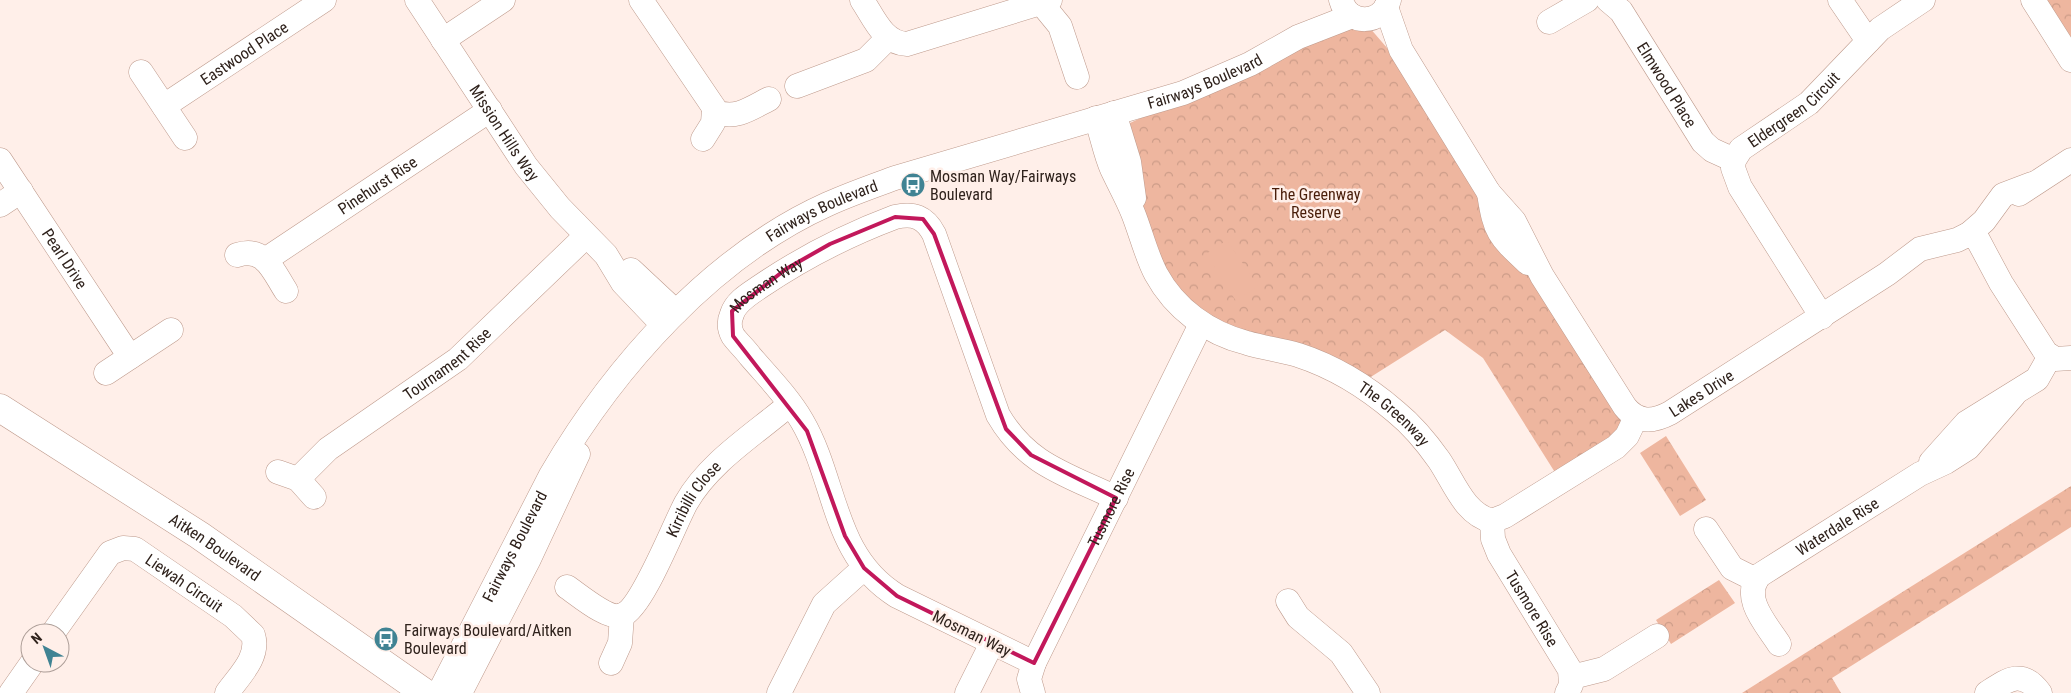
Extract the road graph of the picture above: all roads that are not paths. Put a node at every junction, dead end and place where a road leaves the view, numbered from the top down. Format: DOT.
graph roads {
  1 [pos="324,0"];
  2 [pos="417,0"];
  3 [pos="503,0"];
  4 [pos="641,0"];
  5 [pos="862,0"];
  6 [pos="1586,0"];
  7 [pos="1608,0"];
  8 [pos="1840,0"];
  9 [pos="1924,0"];
  10 [pos="2033,0"];
  11 [pos="1046,2"];
  12 [pos="1362,7"];
  13 [pos="1549,22"];
  14 [pos="888,38"];
  15 [pos="443,40"];
  16 [pos="1868,41"];
  17 [pos="2071,60"];
  18 [pos="141,72"];
  19 [pos="1077,77"];
  20 [pos="797,86"];
  21 [pos="769,99"];
  22 [pos="164,106"];
  23 [pos="714,109"];
  24 [pos="490,110"];
  25 [pos="1105,116"];
  26 [pos="184,138"];
  27 [pos="703,139"];
  28 [pos="0,160"];
  29 [pos="1734,160"];
  30 [pos="2071,160"];
  31 [pos="21,191"];
  32 [pos="0,205"];
  33 [pos="586,236"];
  34 [pos="1972,240"];
  35 [pos="237,255"];
  36 [pos="266,260"];
  37 [pos="286,291"];
  38 [pos="1822,317"];
  39 [pos="669,318"];
  40 [pos="1201,324"];
  41 [pos="171,330"];
  42 [pos="130,357"];
  43 [pos="2060,357"];
  44 [pos="106,373"];
  45 [pos="790,404"];
  46 [pos="0,408"];
  47 [pos="1636,417"];
  48 [pos="314,497"];
  49 [pos="1116,498"];
  50 [pos="1492,521"];
  51 [pos="537,522"];
  52 [pos="1706,529"];
  53 [pos="864,568"];
  54 [pos="1756,580"];
  55 [pos="567,587"];
  56 [pos="1288,601"];
  57 [pos="622,616"];
  58 [pos="60,623"];
  59 [pos="1657,636"];
  60 [pos="353,643"];
  61 [pos="992,643"];
  62 [pos="1779,644"];
  63 [pos="611,663"];
  64 [pos="1034,663"];
  65 [pos="25,673"];
  66 [pos="1569,685"];
  67 [pos="11,693"];
  68 [pos="227,693"];
  69 [pos="392,693"];
  70 [pos="425,693"];
  71 [pos="439,693"];
  72 [pos="460,693"];
  73 [pos="780,693"];
  74 [pos="967,693"];
  75 [pos="1033,693"];
  76 [pos="1368,693"];
  77 [pos="1987,693"];
  78 [pos="2040,693"];
  1 -- 22 [label="street, Eastwood Place"];
  2 -- 15 [label="street, Mission Hills Way"];
  3 -- 15 [label="street"];
  4 -- 23 [label="street"];
  5 -- 14 [label="street"];
  6 -- 13 [label="street"];
  7 -- 29 [label="street, Elmwood Place"];
  8 -- 16 [label="street"];
  9 -- 16 [label="street, Eldergreen Circuit"];
  10 -- 17 [label="street"];
  11 -- 14 [label="street"];
  11 -- 19 [label="street"];
  12 -- 25 [label="street, Fairways Boulevard"];
  12 -- 47 [label="street"];
  14 -- 20 [label="street"];
  15 -- 24 [label="street, Mission Hills Way"];
  16 -- 29 [label="street, Eldergreen Circuit"];
  18 -- 22 [label="street"];
  21 -- 23 [label="street"];
  22 -- 26 [label="street"];
  23 -- 27 [label="street"];
  24 -- 33 [label="street, Mission Hills Way"];
  24 -- 36 [label="street, Pinehurst Rise"];
  25 -- 39 [label="street, Fairways Boulevard"];
  25 -- 40 [label="street, The Greenway"];
  28 -- 31 [label="street, Pearl Drive"];
  29 -- 38 [label="street, Eldergreen Circuit"];
  30 -- 34 [label="street, Lakes Drive"];
  31 -- 32 [label="street"];
  31 -- 42 [label="street, Pearl Drive"];
  33 -- 39 [label="street, Mission Hills Way"];
  33 -- 48 [label="street, Tournament Rise"];
  34 -- 38 [label="street, Lakes Drive"];
  34 -- 43 [label="street"];
  35 -- 36 [label="street"];
  36 -- 37 [label="street"];
  38 -- 47 [label="street, Lakes Drive"];
  39 -- 51 [label="street, Fairways Boulevard"];
  40 -- 49 [label="street, Tusmore Rise"];
  40 -- 50 [label="street, The Greenway"];
  41 -- 42 [label="street"];
  42 -- 44 [label="street"];
  43 -- 54 [label="street, Waterdale Rise"];
  45 -- 49 [label="street, Mosman Way"];
  45 -- 53 [label="street, Mosman Way"];
  45 -- 57 [label="street, Kirribilli Close"];
  46 -- 60 [label="main road, Aitken Boulevard"];
  47 -- 50 [label="street"];
  49 -- 64 [label="street, Tusmore Rise"];
  50 -- 66 [label="street, Tusmore Rise"];
  51 -- 71 [label="street, Fairways Boulevard"];
  51 -- 72 [label="street, Fairways Boulevard"];
  52 -- 54 [label="street"];
  53 -- 61 [label="street, Mosman Way"];
  53 -- 73 [label="street"];
  54 -- 62 [label="street"];
  55 -- 57 [label="street"];
  56 -- 76 [label="street"];
  57 -- 63 [label="street"];
  58 -- 68 [label="street, Liewah Circuit"];
  59 -- 66 [label="street"];
  60 -- 69 [label="main road"];
  60 -- 70 [label="main road, Aitken Boulevard"];
  61 -- 64 [label="street, Mosman Way"];
  61 -- 74 [label="street"];
  64 -- 75 [label="street, Tusmore Rise"];
  65 -- 67 [label="street"];
  77 -- 78 [label="street"];
}
